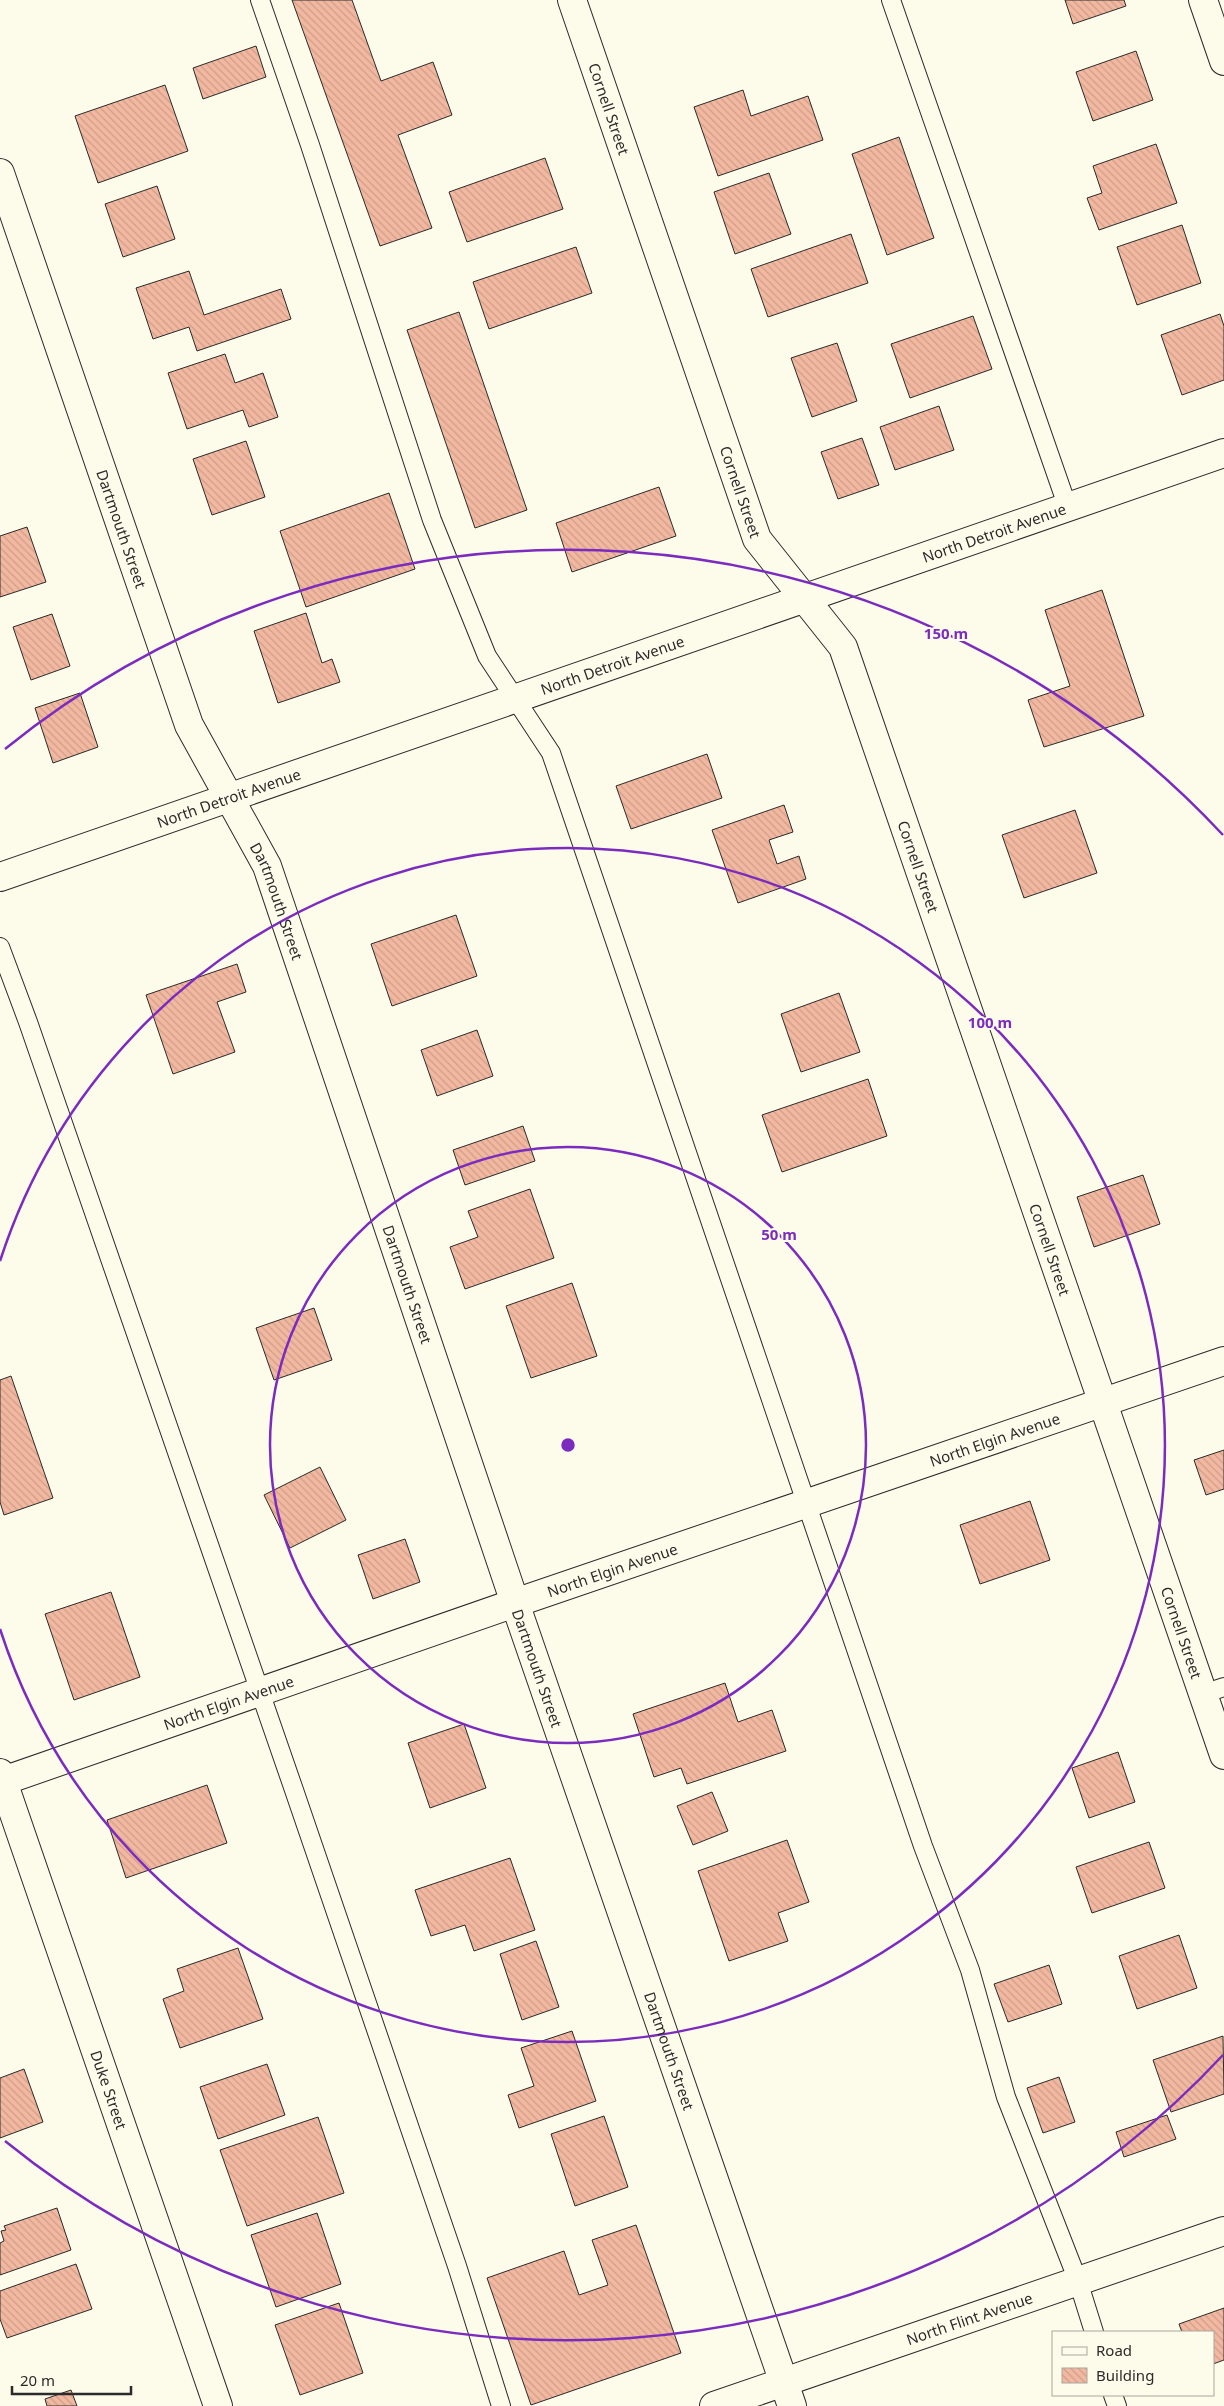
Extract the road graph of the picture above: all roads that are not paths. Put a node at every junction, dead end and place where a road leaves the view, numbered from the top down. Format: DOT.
graph roads {
  1 [pos="260,0"];
  2 [pos="572,0"];
  3 [pos="891,0"];
  4 [pos="1203,0"];
  5 [pos="1224,61"];
  6 [pos="0,173"];
  7 [pos="1224,453"];
  8 [pos="1068,508"];
  9 [pos="805,599"];
  10 [pos="516,699"];
  11 [pos="229,798"];
  12 [pos="0,877"];
  13 [pos="0,947"];
  14 [pos="1224,1361"];
  15 [pos="1103,1402"];
  16 [pos="805,1504"];
  17 [pos="515,1603"];
  18 [pos="1214,1691"];
  19 [pos="260,1692"];
  20 [pos="1224,1755"];
  21 [pos="1,1778"];
  22 [pos="1224,2230"];
  23 [pos="1078,2281"];
  24 [pos="1094,2331"];
  25 [pos="788,2394"];
  26 [pos="218,2406"];
  27 [pos="501,2406"];
  28 [pos="714,2406"];
  1 -- 10 [label="lane"];
  2 -- 9 [label="street, Cornell Street"];
  3 -- 8 [label="lane"];
  4 -- 5 [label="street"];
  6 -- 11 [label="street, Dartmouth Street"];
  7 -- 8 [label="street, North Detroit Avenue"];
  8 -- 9 [label="street, North Detroit Avenue"];
  9 -- 10 [label="street, North Detroit Avenue"];
  9 -- 15 [label="street, Cornell Street"];
  10 -- 11 [label="street, North Detroit Avenue"];
  10 -- 16 [label="lane"];
  11 -- 12 [label="street, North Detroit Avenue"];
  11 -- 17 [label="street, Dartmouth Street"];
  13 -- 19 [label="lane"];
  14 -- 15 [label="street, North Elgin Avenue"];
  15 -- 16 [label="street, North Elgin Avenue"];
  15 -- 18 [label="street, Cornell Street"];
  16 -- 17 [label="street, North Elgin Avenue"];
  16 -- 23 [label="lane"];
  17 -- 19 [label="street, North Elgin Avenue"];
  17 -- 25 [label="street, Dartmouth Street"];
  18 -- 20 [label="street, Cornell Street"];
  19 -- 21 [label="street, North Elgin Avenue"];
  19 -- 27 [label="lane"];
  21 -- 26 [label="street, Duke Street"];
  22 -- 23 [label="street, North Flint Avenue"];
  23 -- 24 [label="lane"];
  23 -- 25 [label="street, North Flint Avenue"];
  25 -- 28 [label="street, North Flint Avenue"];
}
